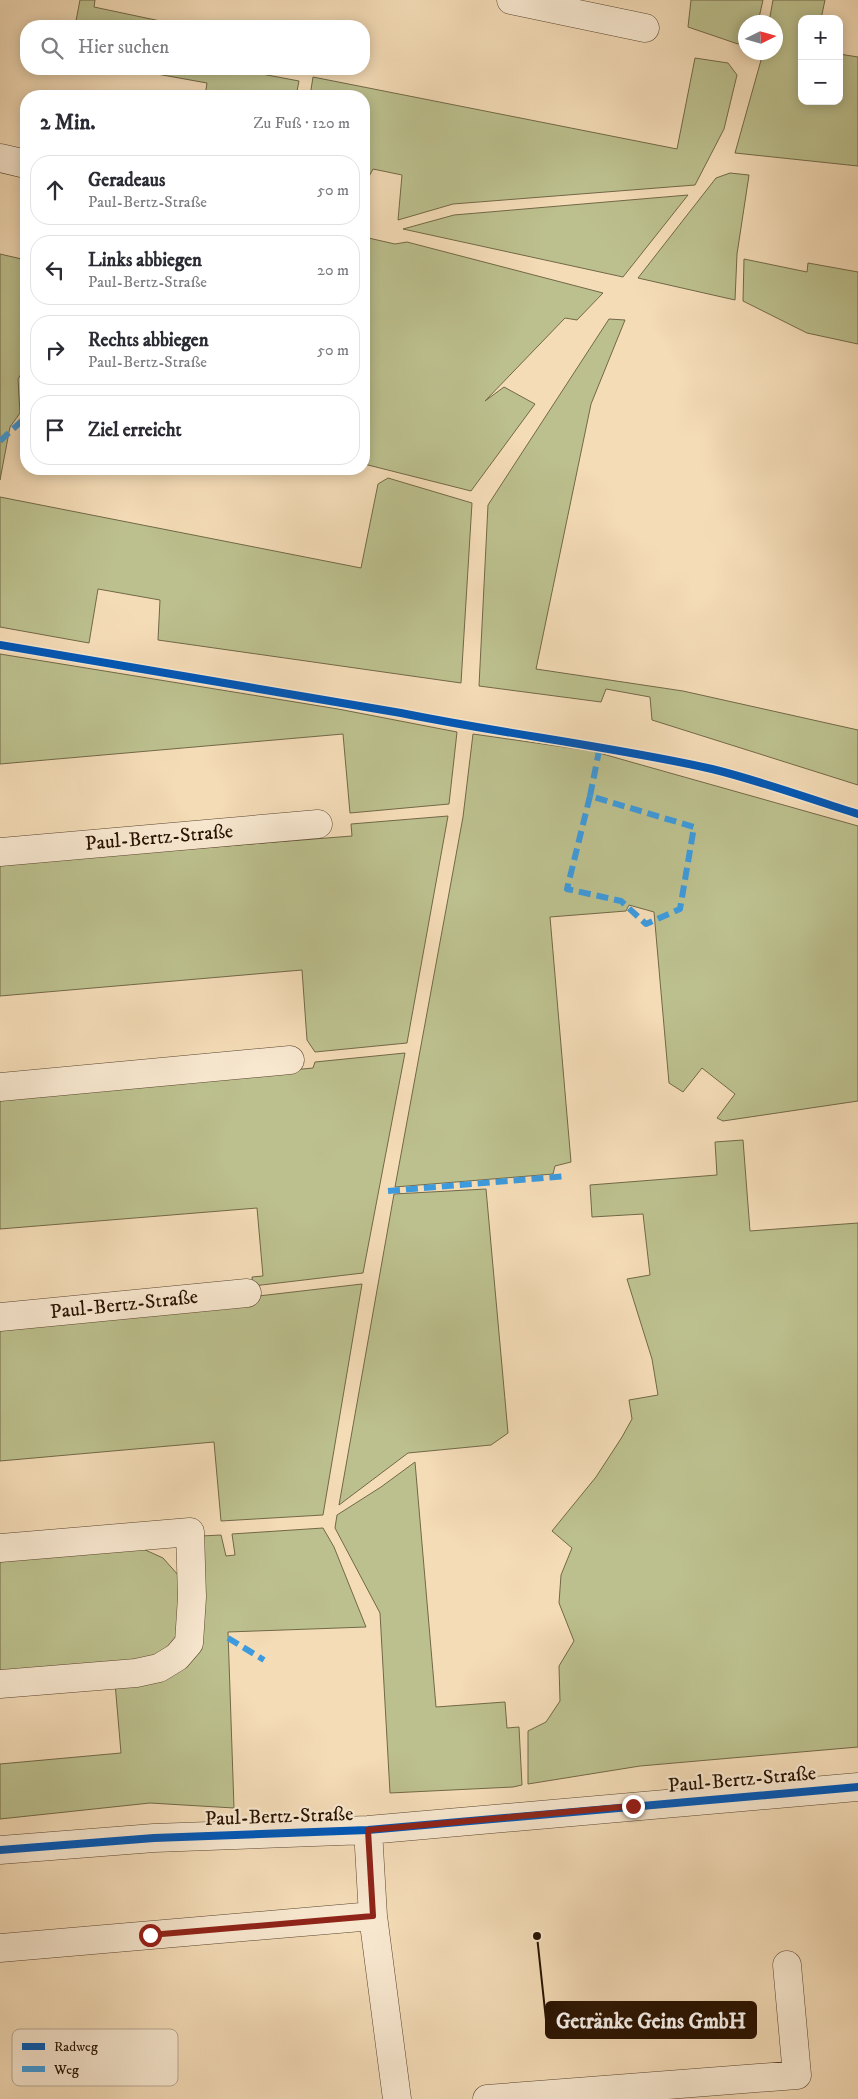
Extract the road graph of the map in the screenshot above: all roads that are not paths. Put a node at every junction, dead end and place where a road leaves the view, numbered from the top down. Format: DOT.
graph roads {
  1 [pos="511,0"];
  2 [pos="645,28"];
  3 [pos="0,158"];
  4 [pos="20,163"];
  5 [pos="318,824"];
  6 [pos="0,852"];
  7 [pos="290,1060"];
  8 [pos="0,1087"];
  9 [pos="247,1293"];
  10 [pos="0,1317"];
  11 [pos="0,1548"];
  12 [pos="0,1684"];
  13 [pos="858,1787"];
  14 [pos="368,1830"];
  15 [pos="0,1850"];
  16 [pos="373,1916"];
  17 [pos="0,1948"];
  18 [pos="787,1965"];
  19 [pos="397,2099"];
  20 [pos="486,2099"];
  1 -- 2 [label="street"];
  3 -- 4 [label="street"];
  5 -- 6 [label="street, Paul-Bertz-Straße"];
  7 -- 8 [label="street"];
  9 -- 10 [label="street, Paul-Bertz-Straße"];
  11 -- 12 [label="street"];
  13 -- 14 [label="street, Paul-Bertz-Straße"];
  14 -- 15 [label="street, Paul-Bertz-Straße"];
  14 -- 16 [label="street, Paul-Bertz-Straße"];
  16 -- 17 [label="street"];
  16 -- 19 [label="street, Paul-Bertz-Straße"];
  18 -- 20 [label="street"];
}
